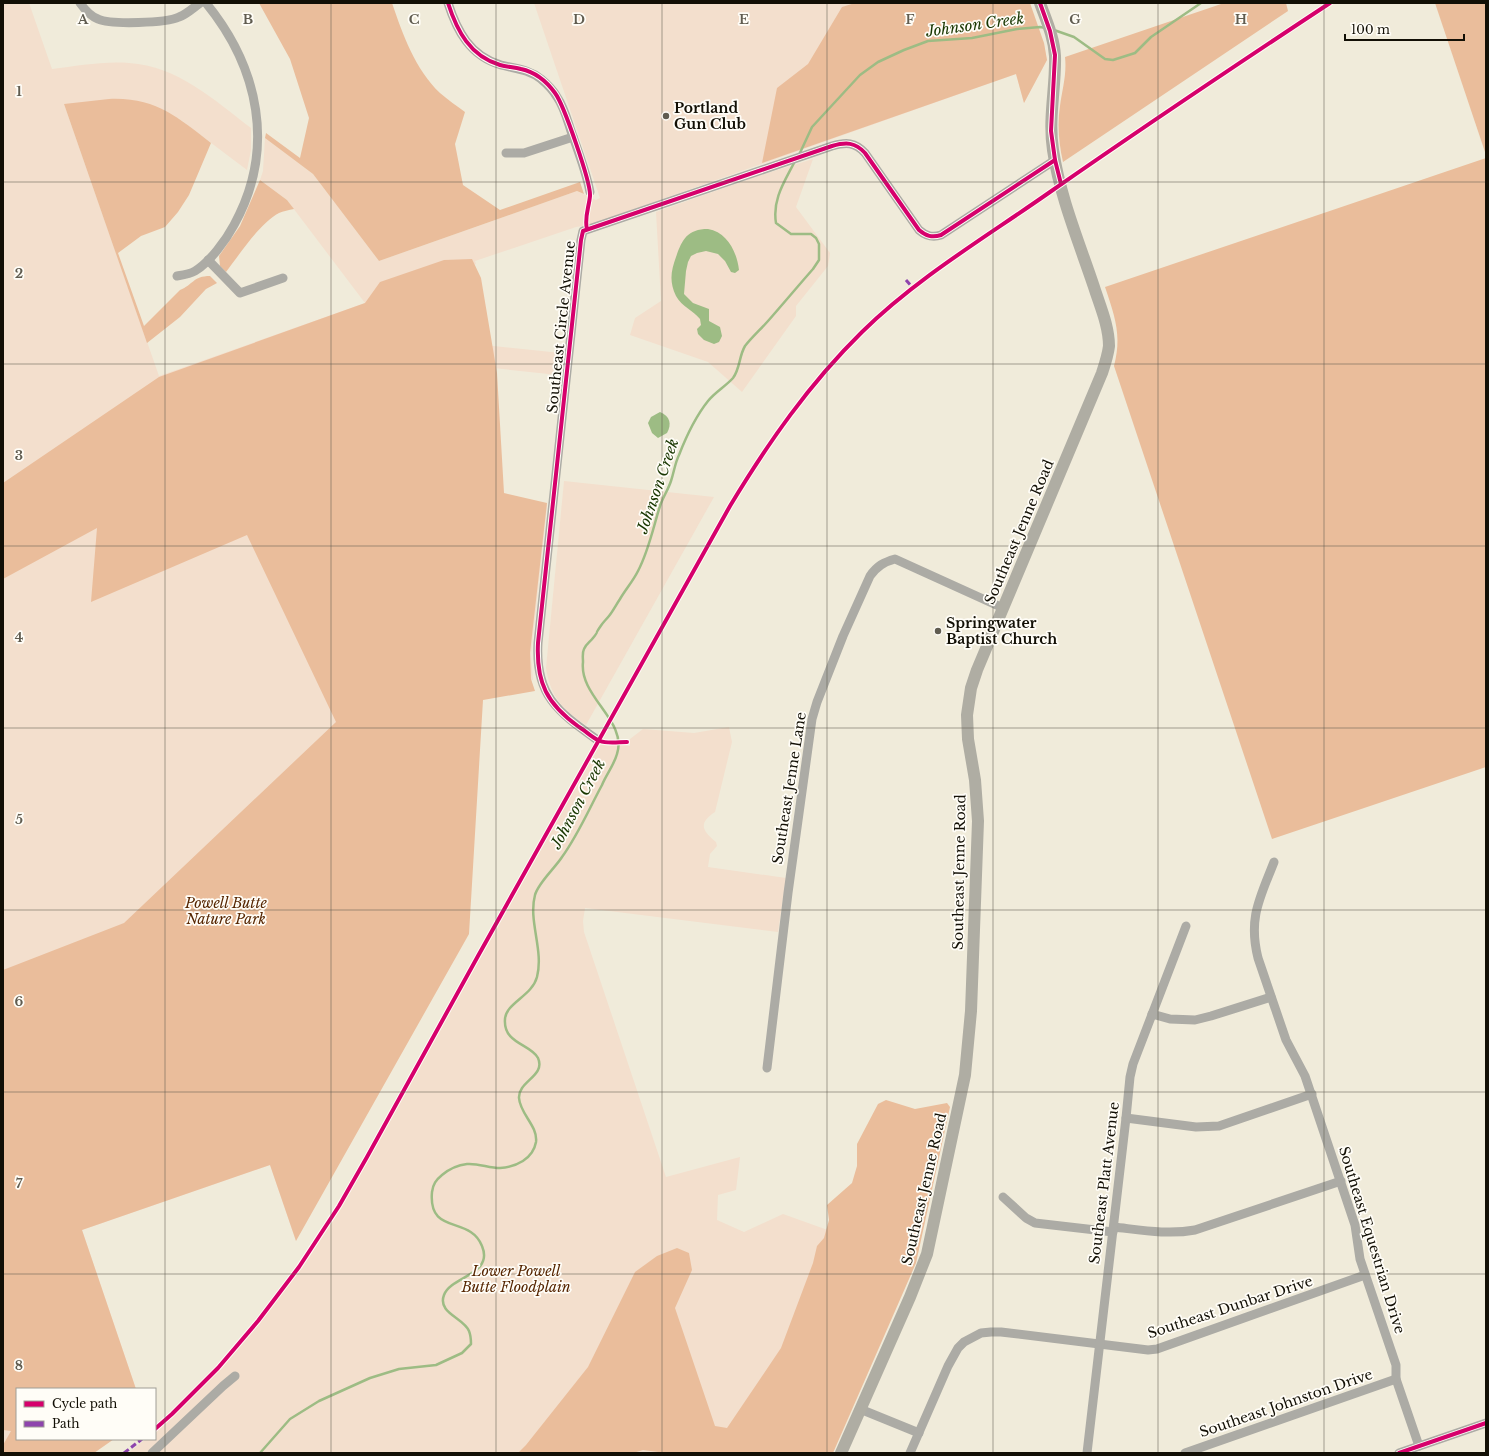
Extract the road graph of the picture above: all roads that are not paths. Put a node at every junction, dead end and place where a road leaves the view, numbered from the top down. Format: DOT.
graph roads {
  1 [pos="80,3"];
  2 [pos="200,3"];
  3 [pos="206,3"];
  4 [pos="448,3"];
  5 [pos="1040,3"];
  6 [pos="573,137"];
  7 [pos="506,153"];
  8 [pos="1055,160"];
  9 [pos="590,192"];
  10 [pos="208,260"];
  11 [pos="177,276"];
  12 [pos="283,278"];
  13 [pos="1003,608"];
  14 [pos="596,739"];
  15 [pos="1274,862"];
  16 [pos="1186,926"];
  17 [pos="1271,997"];
  18 [pos="1152,1014"];
  19 [pos="768,1068"];
  20 [pos="1312,1094"];
  21 [pos="1126,1118"];
  22 [pos="1341,1181"];
  23 [pos="1003,1197"];
  24 [pos="1113,1230"];
  25 [pos="1365,1275"];
  26 [pos="1100,1344"];
  27 [pos="235,1376"];
  28 [pos="1396,1379"];
  29 [pos="860,1409"];
  30 [pos="1486,1423"];
  31 [pos="919,1433"];
  32 [pos="1419,1446"];
  33 [pos="152,1453"];
  34 [pos="841,1453"];
  35 [pos="910,1453"];
  36 [pos="1087,1453"];
  37 [pos="1185,1453"];
  38 [pos="1399,1453"];
  1 -- 2 [label="street"];
  3 -- 10 [label="street"];
  4 -- 6 [label="street"];
  5 -- 8 [label="main road, Southeast Jenne Road"];
  6 -- 7 [label="street"];
  6 -- 9 [label="street"];
  8 -- 13 [label="main road, Southeast Jenne Road"];
  8 -- 14 [label="street, Southeast Circle Avenue"];
  10 -- 11 [label="street"];
  10 -- 12 [label="street"];
  13 -- 19 [label="street, Southeast Jenne Lane"];
  13 -- 29 [label="main road, Southeast Jenne Road"];
  15 -- 17 [label="street, Southeast Equestrian Drive"];
  16 -- 18 [label="street, Southeast Platt Avenue"];
  17 -- 18 [label="street"];
  17 -- 20 [label="street, Southeast Equestrian Drive"];
  18 -- 21 [label="street, Southeast Platt Avenue"];
  20 -- 21 [label="street"];
  20 -- 22 [label="street, Southeast Equestrian Drive"];
  21 -- 24 [label="street, Southeast Platt Avenue"];
  22 -- 24 [label="street"];
  22 -- 25 [label="street, Southeast Equestrian Drive"];
  23 -- 24 [label="street"];
  24 -- 26 [label="street, Southeast Platt Avenue"];
  25 -- 26 [label="street, Southeast Dunbar Drive"];
  25 -- 28 [label="street, Southeast Equestrian Drive"];
  26 -- 31 [label="street, Southeast Dunbar Drive"];
  26 -- 36 [label="street, Southeast Platt Avenue"];
  27 -- 33 [label="street"];
  28 -- 32 [label="street, Southeast Equestrian Drive"];
  28 -- 37 [label="street, Southeast Johnston Drive"];
  29 -- 31 [label="street"];
  29 -- 34 [label="main road, Southeast Jenne Road"];
  30 -- 32 [label="street"];
  31 -- 35 [label="street, Southeast Dunbar Drive"];
  32 -- 38 [label="street"];
}
